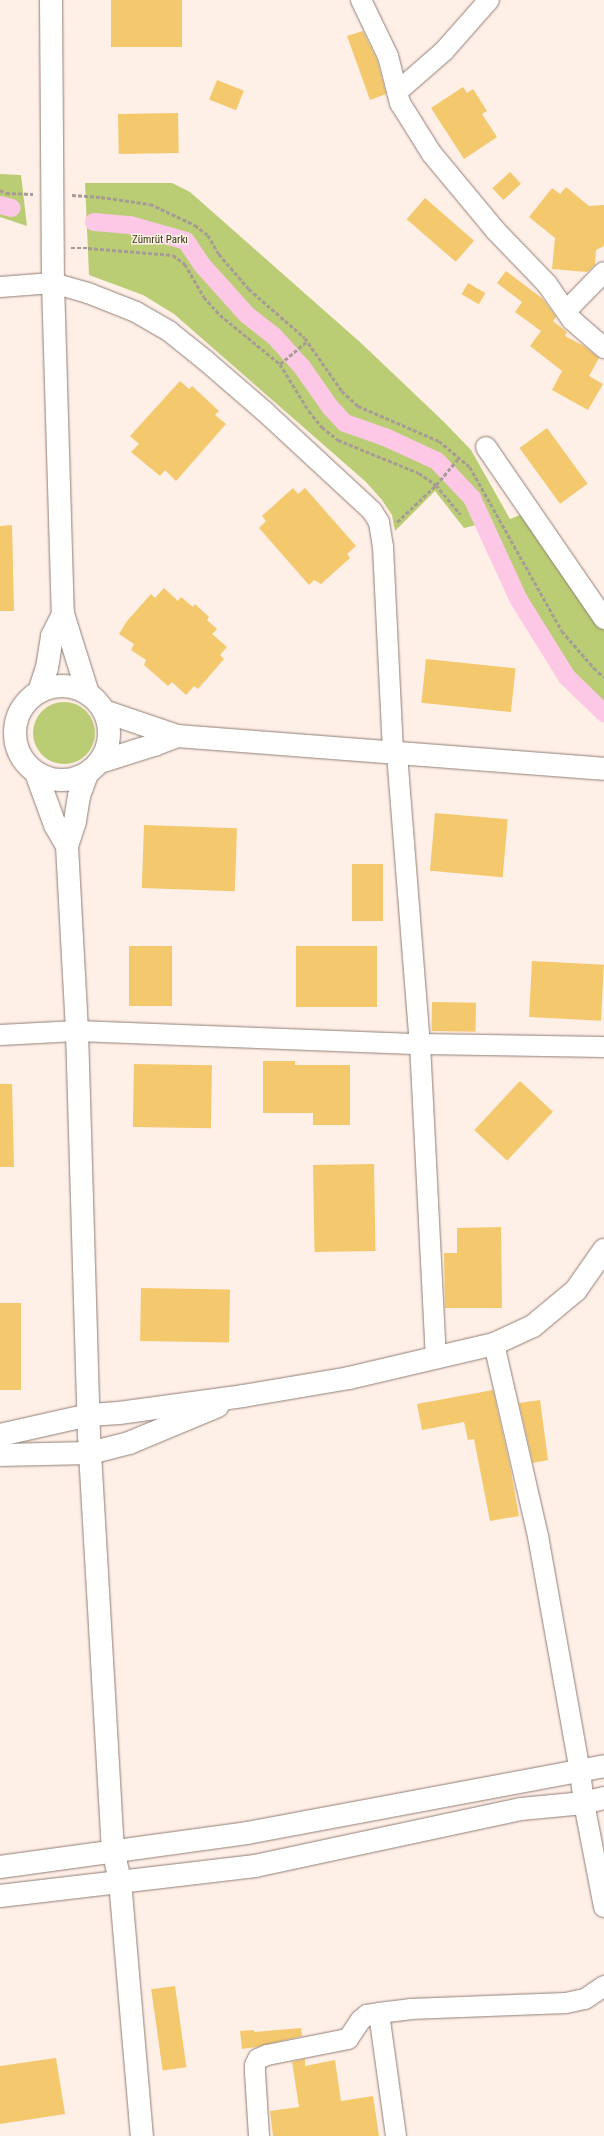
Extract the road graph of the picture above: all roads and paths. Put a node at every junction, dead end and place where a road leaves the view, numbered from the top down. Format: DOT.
graph roads {
  1 [pos="51,0"];
  2 [pos="361,0"];
  3 [pos="489,0"];
  4 [pos="397,92"];
  5 [pos="0,190"];
  6 [pos="52,193"];
  7 [pos="53,249"];
  8 [pos="604,272"];
  9 [pos="53,283"];
  10 [pos="0,287"];
  11 [pos="566,311"];
  12 [pos="306,341"];
  13 [pos="604,348"];
  14 [pos="282,363"];
  15 [pos="486,447"];
  16 [pos="459,458"];
  17 [pos="436,485"];
  18 [pos="460,514"];
  19 [pos="380,531"];
  20 [pos="63,614"];
  21 [pos="604,619"];
  22 [pos="604,677"];
  23 [pos="88,694"];
  24 [pos="33,698"];
  25 [pos="104,711"];
  26 [pos="0,714"];
  27 [pos="177,736"];
  28 [pos="9,749"];
  29 [pos="395,754"];
  30 [pos="94,768"];
  31 [pos="604,769"];
  32 [pos="36,773"];
  33 [pos="67,846"];
  34 [pos="77,1031"];
  35 [pos="0,1034"];
  36 [pos="420,1044"];
  37 [pos="604,1048"];
  38 [pos="604,1250"];
  39 [pos="494,1344"];
  40 [pos="436,1357"];
  41 [pos="243,1396"];
  42 [pos="89,1415"];
  43 [pos="0,1435"];
  44 [pos="90,1453"];
  45 [pos="0,1455"];
  46 [pos="604,1766"];
  47 [pos="580,1771"];
  48 [pos="594,1800"];
  49 [pos="113,1850"];
  50 [pos="0,1867"];
  51 [pos="120,1881"];
  52 [pos="0,1896"];
  53 [pos="604,1907"];
  54 [pos="604,1986"];
  55 [pos="379,2013"];
  56 [pos="142,2136"];
  57 [pos="260,2136"];
  58 [pos="396,2136"];
  1 -- 6 [label="street"];
  2 -- 4 [label="street"];
  3 -- 4 [label="street"];
  4 -- 11 [label="street"];
  5 -- 6 [label="path"];
  6 -- 7 [label="street"];
  6 -- 12 [label="path"];
  7 -- 9 [label="street"];
  7 -- 14 [label="path"];
  8 -- 11 [label="street"];
  9 -- 10 [label="street"];
  9 -- 19 [label="street"];
  9 -- 20 [label="street"];
  11 -- 13 [label="street"];
  12 -- 14 [label="path"];
  12 -- 16 [label="path"];
  14 -- 17 [label="path"];
  15 -- 21 [label="street"];
  16 -- 17 [label="path"];
  16 -- 22 [label="path"];
  17 -- 18 [label="path"];
  17 -- 19 [label="path"];
  19 -- 29 [label="street"];
  20 -- 23 [label="street"];
  20 -- 24 [label="street"];
  23 -- 24 [label="street"];
  23 -- 25 [label="street"];
  24 -- 26 [label="street"];
  24 -- 28 [label="street"];
  25 -- 27 [label="street"];
  25 -- 30 [label="street"];
  27 -- 29 [label="street"];
  27 -- 30 [label="street"];
  28 -- 32 [label="street"];
  29 -- 31 [label="street"];
  29 -- 36 [label="street"];
  30 -- 32 [label="street"];
  30 -- 33 [label="street"];
  32 -- 33 [label="street"];
  33 -- 34 [label="street"];
  34 -- 35 [label="street"];
  34 -- 36 [label="street"];
  34 -- 42 [label="street"];
  36 -- 37 [label="street"];
  36 -- 40 [label="street"];
  38 -- 39 [label="street"];
  39 -- 40 [label="street"];
  39 -- 47 [label="street"];
  40 -- 41 [label="street"];
  41 -- 42 [label="street"];
  41 -- 44 [label="street"];
  42 -- 43 [label="street"];
  42 -- 44 [label="street"];
  44 -- 45 [label="street"];
  44 -- 49 [label="street"];
  46 -- 47 [label="street"];
  47 -- 48 [label="street"];
  47 -- 49 [label="street"];
  48 -- 51 [label="street"];
  48 -- 53 [label="street"];
  49 -- 50 [label="street"];
  49 -- 51 [label="street"];
  51 -- 52 [label="street"];
  51 -- 56 [label="street"];
  54 -- 55 [label="street"];
  55 -- 57 [label="street"];
  55 -- 58 [label="street"];
}
